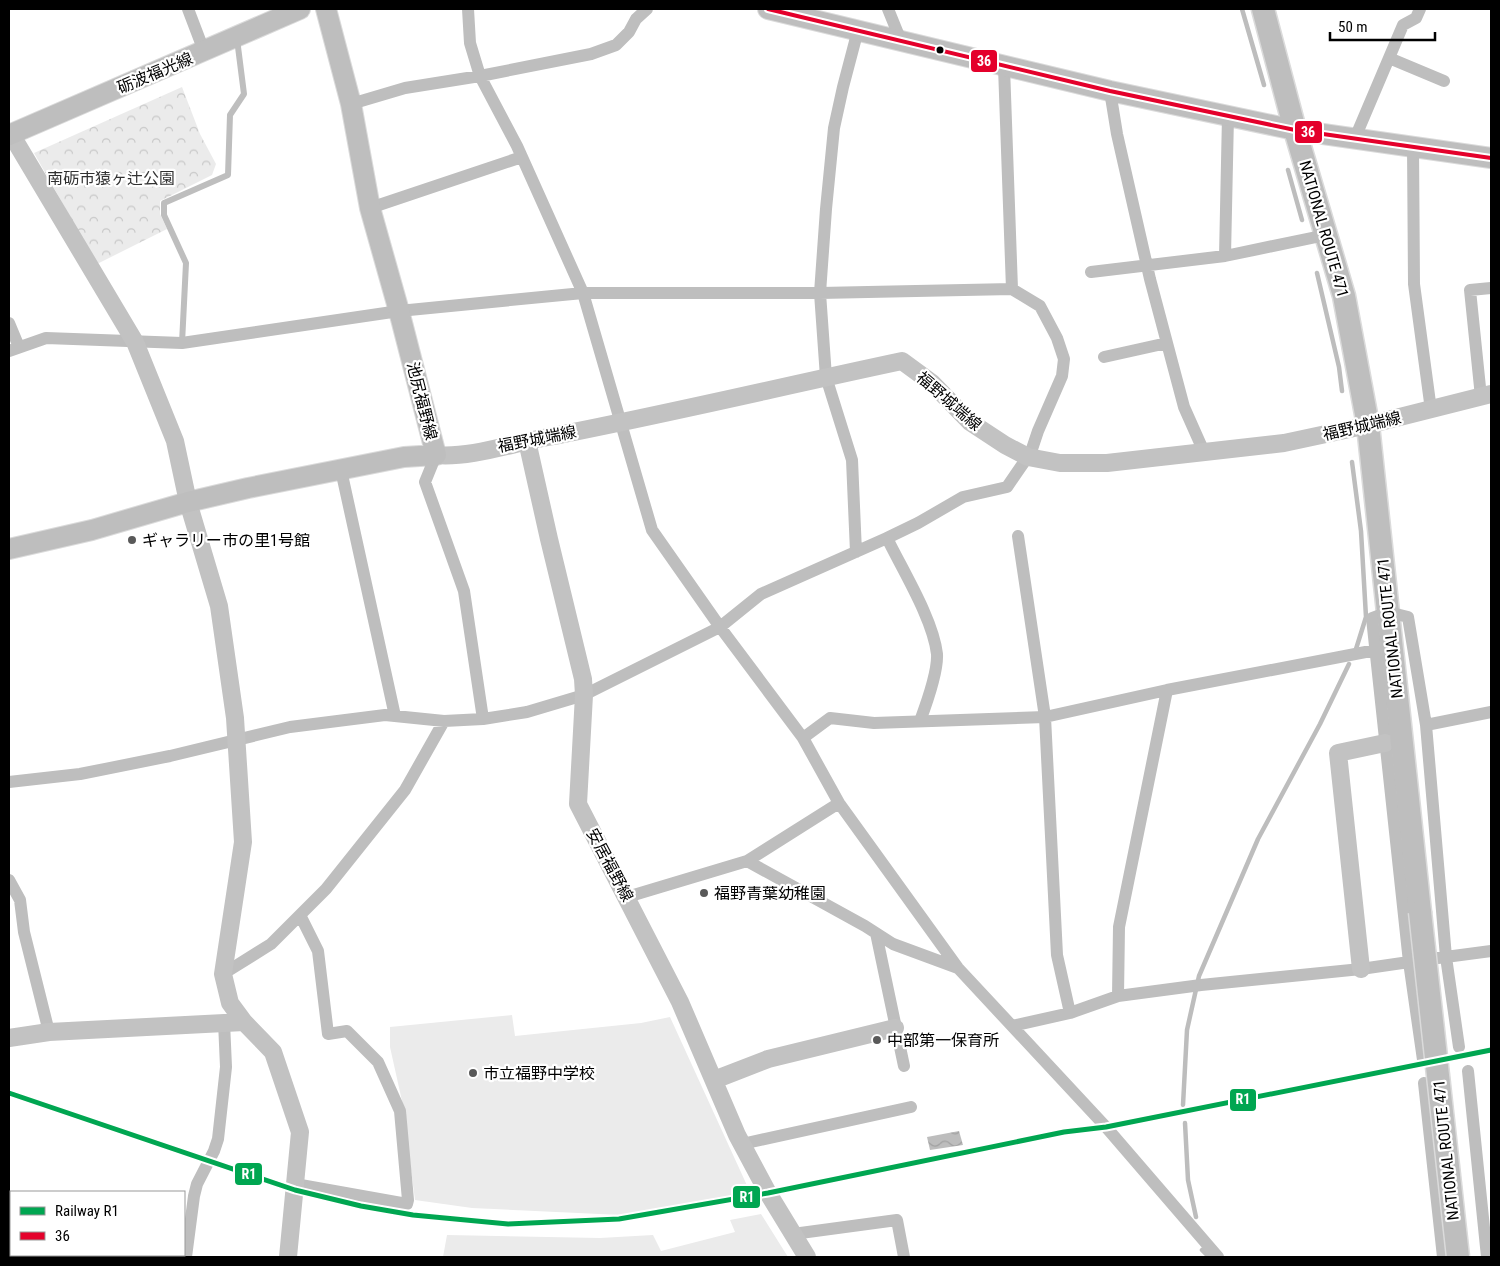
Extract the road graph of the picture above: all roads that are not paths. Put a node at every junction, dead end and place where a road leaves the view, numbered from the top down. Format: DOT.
graph roads {
  1 [pos="188,9"];
  2 [pos="300,9"];
  3 [pos="326,9"];
  4 [pos="468,9"];
  5 [pos="647,9"];
  6 [pos="768,9"];
  7 [pos="888,9"];
  8 [pos="1263,9"];
  9 [pos="1420,9"];
  10 [pos="858,30"];
  11 [pos="236,37"];
  12 [pos="901,41"];
  13 [pos="204,51"];
  14 [pos="1389,58"];
  15 [pos="1004,67"];
  16 [pos="480,76"];
  17 [pos="1444,81"];
  18 [pos="1110,91"];
  19 [pos="350,104"];
  20 [pos="1228,116"];
  21 [pos="1295,130"];
  22 [pos="10,132"];
  23 [pos="1355,138"];
  24 [pos="1412,146"];
  25 [pos="522,157"];
  26 [pos="1491,158"];
  27 [pos="370,208"];
  28 [pos="1326,235"];
  29 [pos="1225,256"];
  30 [pos="1147,265"];
  31 [pos="1091,272"];
  32 [pos="1491,288"];
  33 [pos="1012,289"];
  34 [pos="820,293"];
  35 [pos="583,294"];
  36 [pos="399,311"];
  37 [pos="9,323"];
  38 [pos="135,342"];
  39 [pos="182,343"];
  40 [pos="1167,343"];
  41 [pos="14,349"];
  42 [pos="1104,357"];
  43 [pos="826,377"];
  44 [pos="1486,396"];
  45 [pos="1431,410"];
  46 [pos="621,423"];
  47 [pos="1368,425"];
  48 [pos="527,440"];
  49 [pos="1204,452"];
  50 [pos="436,455"];
  51 [pos="1028,458"];
  52 [pos="341,470"];
  53 [pos="188,502"];
  54 [pos="1018,536"];
  55 [pos="887,538"];
  56 [pos="9,549"];
  57 [pos="856,552"];
  58 [pos="1388,612"];
  59 [pos="720,627"];
  60 [pos="1376,650"];
  61 [pos="1167,690"];
  62 [pos="584,695"];
  63 [pos="1491,712"];
  64 [pos="395,716"];
  65 [pos="1044,717"];
  66 [pos="483,719"];
  67 [pos="444,721"];
  68 [pos="920,721"];
  69 [pos="1426,725"];
  70 [pos="803,738"];
  71 [pos="237,740"];
  72 [pos="1386,743"];
  73 [pos="9,782"];
  74 [pos="839,803"];
  75 [pos="747,861"];
  76 [pos="9,880"];
  77 [pos="627,897"];
  78 [pos="300,915"];
  79 [pos="876,933"];
  80 [pos="1491,951"];
  81 [pos="1446,957"];
  82 [pos="1409,962"];
  83 [pos="958,968"];
  84 [pos="1361,969"];
  85 [pos="222,974"];
  86 [pos="1118,996"];
  87 [pos="1070,1013"];
  88 [pos="224,1022"];
  89 [pos="244,1022"];
  90 [pos="1012,1026"];
  91 [pos="895,1028"];
  92 [pos="49,1032"];
  93 [pos="9,1038"];
  94 [pos="1460,1047"];
  95 [pos="1423,1060"];
  96 [pos="904,1066"];
  97 [pos="1468,1071"];
  98 [pos="714,1080"];
  99 [pos="1424,1083"];
  100 [pos="912,1107"];
  101 [pos="742,1144"];
  102 [pos="296,1184"];
  103 [pos="793,1234"];
  104 [pos="1488,1254"];
  105 [pos="186,1257"];
  106 [pos="288,1257"];
  107 [pos="807,1257"];
  108 [pos="904,1257"];
  109 [pos="1218,1257"];
  110 [pos="1443,1257"];
  111 [pos="1458,1257"];
  1 -- 13 [label="street"];
  2 -- 11 [label="main road, 砺波福光線"];
  3 -- 19 [label="main road, 池尻福野線"];
  4 -- 16 [label="street"];
  5 -- 16 [label="street"];
  6 -- 10 [label="main road"];
  7 -- 12 [label="street"];
  8 -- 21 [label="highway, NATIONAL ROUTE 471"];
  9 -- 14 [label="street"];
  10 -- 12 [label="main road"];
  10 -- 34 [label="street"];
  11 -- 13 [label="main road, 砺波福光線"];
  11 -- 39 [label="lane"];
  12 -- 15 [label="main road"];
  13 -- 22 [label="main road, 砺波福光線"];
  14 -- 17 [label="street"];
  14 -- 23 [label="street"];
  15 -- 18 [label="main road"];
  15 -- 33 [label="street"];
  16 -- 19 [label="street"];
  16 -- 25 [label="street"];
  18 -- 20 [label="main road"];
  18 -- 30 [label="street"];
  19 -- 27 [label="main road, 池尻福野線"];
  20 -- 21 [label="main road"];
  20 -- 29 [label="street"];
  21 -- 23 [label="main road"];
  21 -- 28 [label="highway, NATIONAL ROUTE 471"];
  22 -- 38 [label="main road"];
  23 -- 24 [label="main road"];
  24 -- 26 [label="main road"];
  24 -- 45 [label="street"];
  25 -- 27 [label="street"];
  25 -- 35 [label="street"];
  27 -- 36 [label="main road, 池尻福野線"];
  28 -- 29 [label="street"];
  28 -- 47 [label="highway, NATIONAL ROUTE 471"];
  29 -- 30 [label="street"];
  30 -- 31 [label="street"];
  30 -- 40 [label="street"];
  32 -- 44 [label="street"];
  33 -- 34 [label="street"];
  33 -- 51 [label="street"];
  34 -- 35 [label="street"];
  34 -- 43 [label="street"];
  35 -- 36 [label="street"];
  35 -- 46 [label="street"];
  36 -- 39 [label="street"];
  36 -- 50 [label="main road, 池尻福野線"];
  37 -- 41 [label="street"];
  38 -- 39 [label="street"];
  38 -- 41 [label="street"];
  38 -- 53 [label="main road"];
  40 -- 42 [label="street"];
  40 -- 49 [label="street"];
  43 -- 46 [label="main road, 福野城端線"];
  43 -- 51 [label="main road, 福野城端線"];
  43 -- 57 [label="street"];
  44 -- 45 [label="main road, 福野城端線"];
  45 -- 47 [label="main road, 福野城端線"];
  46 -- 48 [label="main road, 福野城端線"];
  46 -- 59 [label="street"];
  47 -- 49 [label="main road, 福野城端線"];
  47 -- 58 [label="highway, NATIONAL ROUTE 471"];
  48 -- 50 [label="main road, 福野城端線"];
  48 -- 62 [label="main road, 安居福野線"];
  49 -- 51 [label="main road, 福野城端線"];
  50 -- 52 [label="main road, 池尻福野線"];
  50 -- 66 [label="street"];
  51 -- 55 [label="street"];
  52 -- 53 [label="main road, 池尻福野線"];
  52 -- 64 [label="street"];
  53 -- 56 [label="main road, 池尻福野線"];
  53 -- 71 [label="main road"];
  54 -- 65 [label="street"];
  55 -- 57 [label="street"];
  55 -- 68 [label="street"];
  57 -- 59 [label="street"];
  58 -- 60 [label="street"];
  58 -- 69 [label="street"];
  58 -- 111 [label="highway, NATIONAL ROUTE 471, bridge"];
  59 -- 62 [label="street"];
  59 -- 70 [label="street"];
  60 -- 61 [label="street"];
  60 -- 72 [label="street"];
  61 -- 65 [label="street"];
  61 -- 86 [label="street"];
  62 -- 66 [label="street"];
  62 -- 77 [label="main road, 安居福野線"];
  63 -- 69 [label="street"];
  64 -- 67 [label="street"];
  64 -- 71 [label="street"];
  65 -- 68 [label="street"];
  65 -- 87 [label="street"];
  66 -- 67 [label="street"];
  67 -- 78 [label="street"];
  68 -- 70 [label="street"];
  69 -- 81 [label="street"];
  70 -- 74 [label="street"];
  71 -- 73 [label="street"];
  71 -- 85 [label="main road"];
  72 -- 82 [label="street"];
  72 -- 84 [label="main road"];
  74 -- 75 [label="street"];
  74 -- 83 [label="street"];
  75 -- 77 [label="street"];
  75 -- 79 [label="street"];
  76 -- 92 [label="street"];
  77 -- 98 [label="main road, 安居福野線"];
  78 -- 85 [label="street"];
  78 -- 102 [label="street"];
  79 -- 83 [label="street"];
  79 -- 91 [label="street"];
  80 -- 81 [label="street"];
  81 -- 82 [label="street"];
  81 -- 94 [label="street"];
  82 -- 84 [label="street"];
  82 -- 95 [label="street"];
  83 -- 90 [label="street"];
  84 -- 86 [label="street"];
  85 -- 89 [label="main road"];
  86 -- 87 [label="street"];
  87 -- 90 [label="street"];
  88 -- 89 [label="main road"];
  88 -- 92 [label="main road"];
  88 -- 105 [label="street"];
  89 -- 102 [label="main road"];
  90 -- 109 [label="street"];
  91 -- 96 [label="street"];
  91 -- 98 [label="main road"];
  92 -- 93 [label="main road"];
  97 -- 104 [label="street"];
  98 -- 101 [label="main road, 安居福野線"];
  99 -- 110 [label="street"];
  100 -- 101 [label="street"];
  101 -- 103 [label="main road, 安居福野線"];
  102 -- 106 [label="main road"];
  103 -- 107 [label="main road, 安居福野線"];
  103 -- 108 [label="street"];
}
